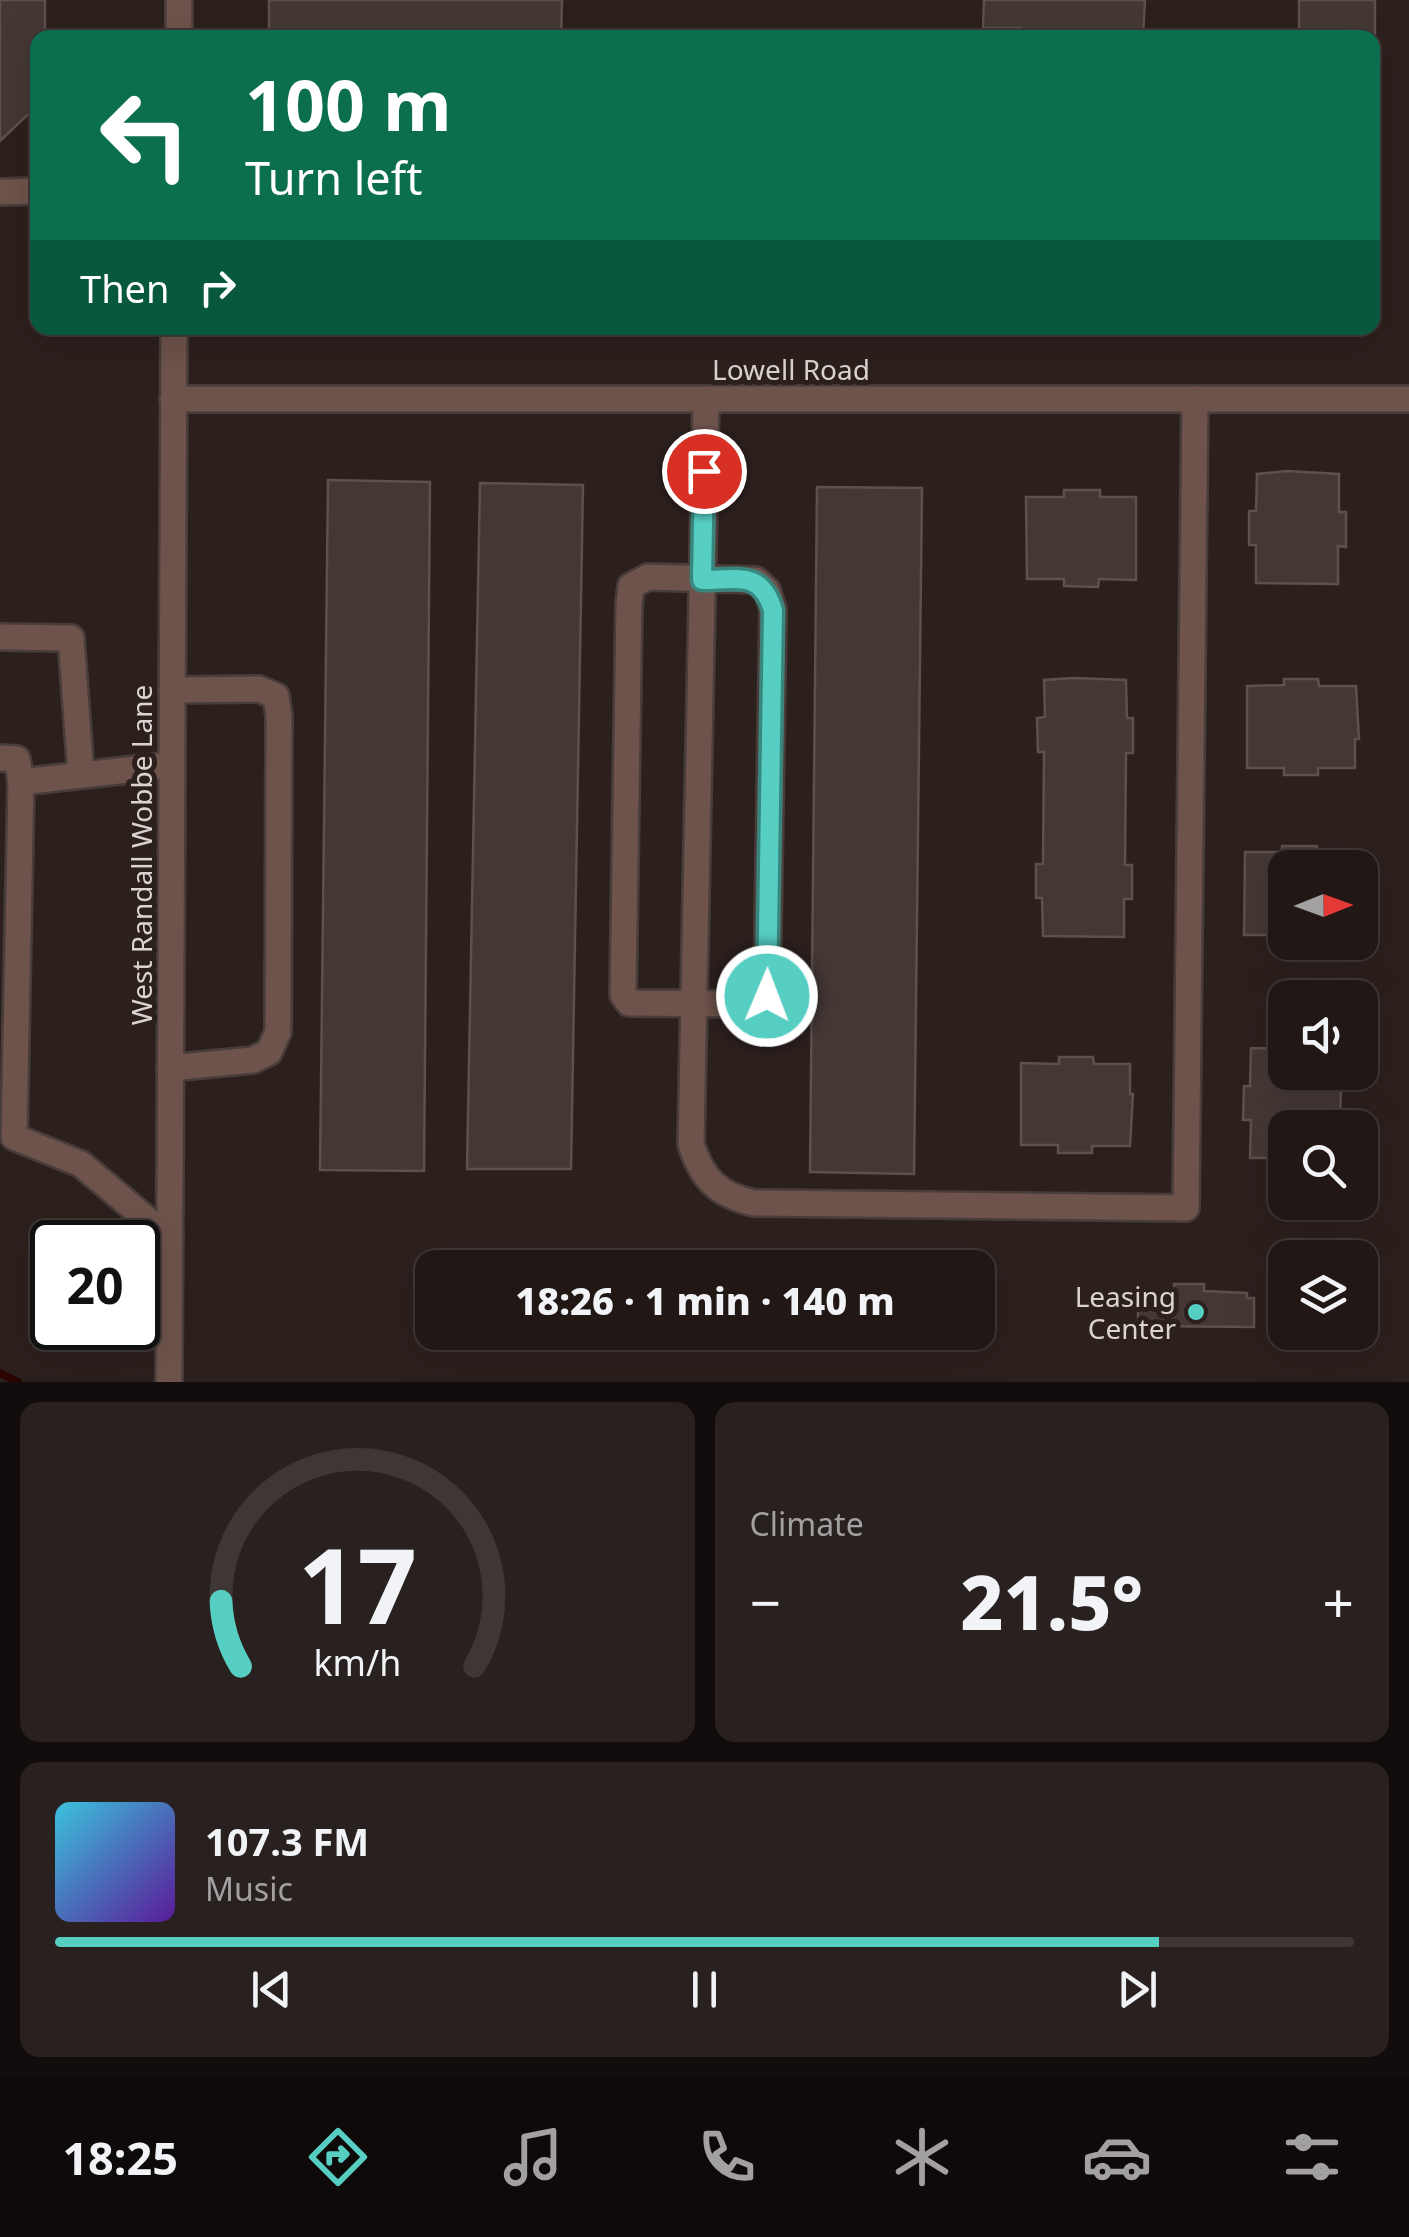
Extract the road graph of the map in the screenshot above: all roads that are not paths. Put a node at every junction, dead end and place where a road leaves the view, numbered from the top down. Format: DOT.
graph roads {
  1 [pos="179,0"];
  2 [pos="179,30"];
  3 [pos="30,191"];
  4 [pos="0,192"];
  5 [pos="174,335"];
  6 [pos="173,399"];
  7 [pos="706,399"];
  8 [pos="1194,399"];
  9 [pos="1409,399"];
  10 [pos="702,580"];
  11 [pos="0,637"];
  12 [pos="172,690"];
  13 [pos="0,758"];
  14 [pos="171,764"];
  15 [pos="81,775"];
  16 [pos="21,782"];
  17 [pos="694,1004"];
  18 [pos="170,1068"];
  19 [pos="170,1239"];
  20 [pos="169,1382"];
  1 -- 2 [label="street"];
  3 -- 4 [label="street"];
  5 -- 6 [label="street, West Randall Wobbe Lane"];
  6 -- 7 [label="street, Lowell Road"];
  6 -- 12 [label="street, West Randall Wobbe Lane"];
  7 -- 8 [label="street, Lowell Road"];
  7 -- 10 [label="street"];
  8 -- 9 [label="street, Lowell Road"];
  8 -- 17 [label="street"];
  10 -- 17 [label="street"];
  10 -- 17 [label="street"];
  10 -- 17 [label="street"];
  11 -- 15 [label="street"];
  12 -- 14 [label="street, West Randall Wobbe Lane"];
  12 -- 18 [label="street"];
  13 -- 16 [label="street"];
  14 -- 15 [label="street"];
  14 -- 18 [label="street, West Randall Wobbe Lane"];
  15 -- 16 [label="street"];
  16 -- 19 [label="street"];
  18 -- 19 [label="street, West Randall Wobbe Lane"];
  19 -- 20 [label="street, West Randall Wobbe Lane"];
}
